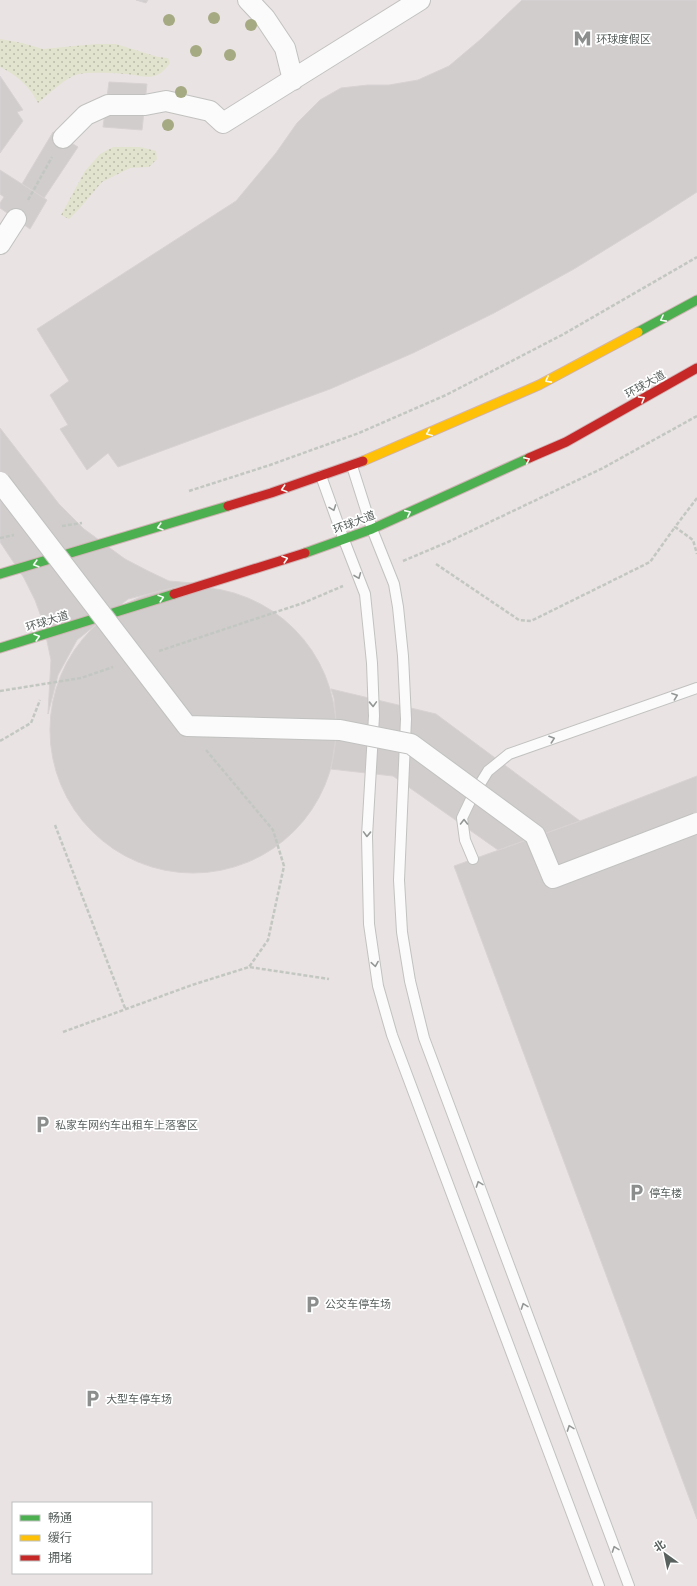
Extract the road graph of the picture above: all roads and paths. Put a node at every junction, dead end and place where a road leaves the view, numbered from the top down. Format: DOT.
graph roads {
  1 [pos="248,0"];
  2 [pos="420,0"];
  3 [pos="293,80"];
  4 [pos="63,138"];
  5 [pos="16,219"];
  6 [pos="0,244"];
  7 [pos="697,257"];
  8 [pos="697,300"];
  9 [pos="697,368"];
  10 [pos="352,466"];
  11 [pos="321,476"];
  12 [pos="0,482"];
  13 [pos="189,491"];
  14 [pos="697,498"];
  15 [pos="85,522"];
  16 [pos="62,526"];
  17 [pos="675,528"];
  18 [pos="372,529"];
  19 [pos="16,535"];
  20 [pos="0,538"];
  21 [pos="344,540"];
  22 [pos="697,554"];
  23 [pos="436,564"];
  24 [pos="0,574"];
  25 [pos="0,648"];
  26 [pos="697,688"];
  27 [pos="40,700"];
  28 [pos="187,726"];
  29 [pos="0,741"];
  30 [pos="697,823"];
  31 [pos="55,825"];
  32 [pos="473,859"];
  33 [pos="249,967"];
  34 [pos="329,979"];
  35 [pos="125,1008"];
  36 [pos="63,1032"];
  37 [pos="599,1586"];
  38 [pos="629,1586"];
  1 -- 3 [label="street"];
  2 -- 3 [label="street"];
  3 -- 4 [label="street"];
  4 -- 5 [label="path"];
  5 -- 6 [label="street"];
  7 -- 13 [label="path"];
  8 -- 10 [label="main road, one-way"];
  18 -- 9 [label="main road, 环球大道, one-way"];
  10 -- 11 [label="main road"];
  10 -- 18 [label="lane"];
  11 -- 21 [label="lane, one-way"];
  11 -- 24 [label="main road, one-way"];
  12 -- 28 [label="street, bridge"];
  14 -- 17 [label="path"];
  15 -- 16 [label="path"];
  17 -- 22 [label="path"];
  17 -- 23 [label="path"];
  18 -- 21 [label="main road, 环球大道"];
  38 -- 18 [label="lane, one-way"];
  19 -- 20 [label="path"];
  25 -- 21 [label="main road, 环球大道, one-way"];
  21 -- 37 [label="lane, one-way"];
  32 -- 26 [label="lane, one-way"];
  27 -- 29 [label="path"];
  28 -- 30 [label="street, bridge"];
  28 -- 33 [label="path"];
  31 -- 35 [label="path"];
  33 -- 34 [label="path"];
  33 -- 35 [label="path"];
  35 -- 36 [label="path"];
}
